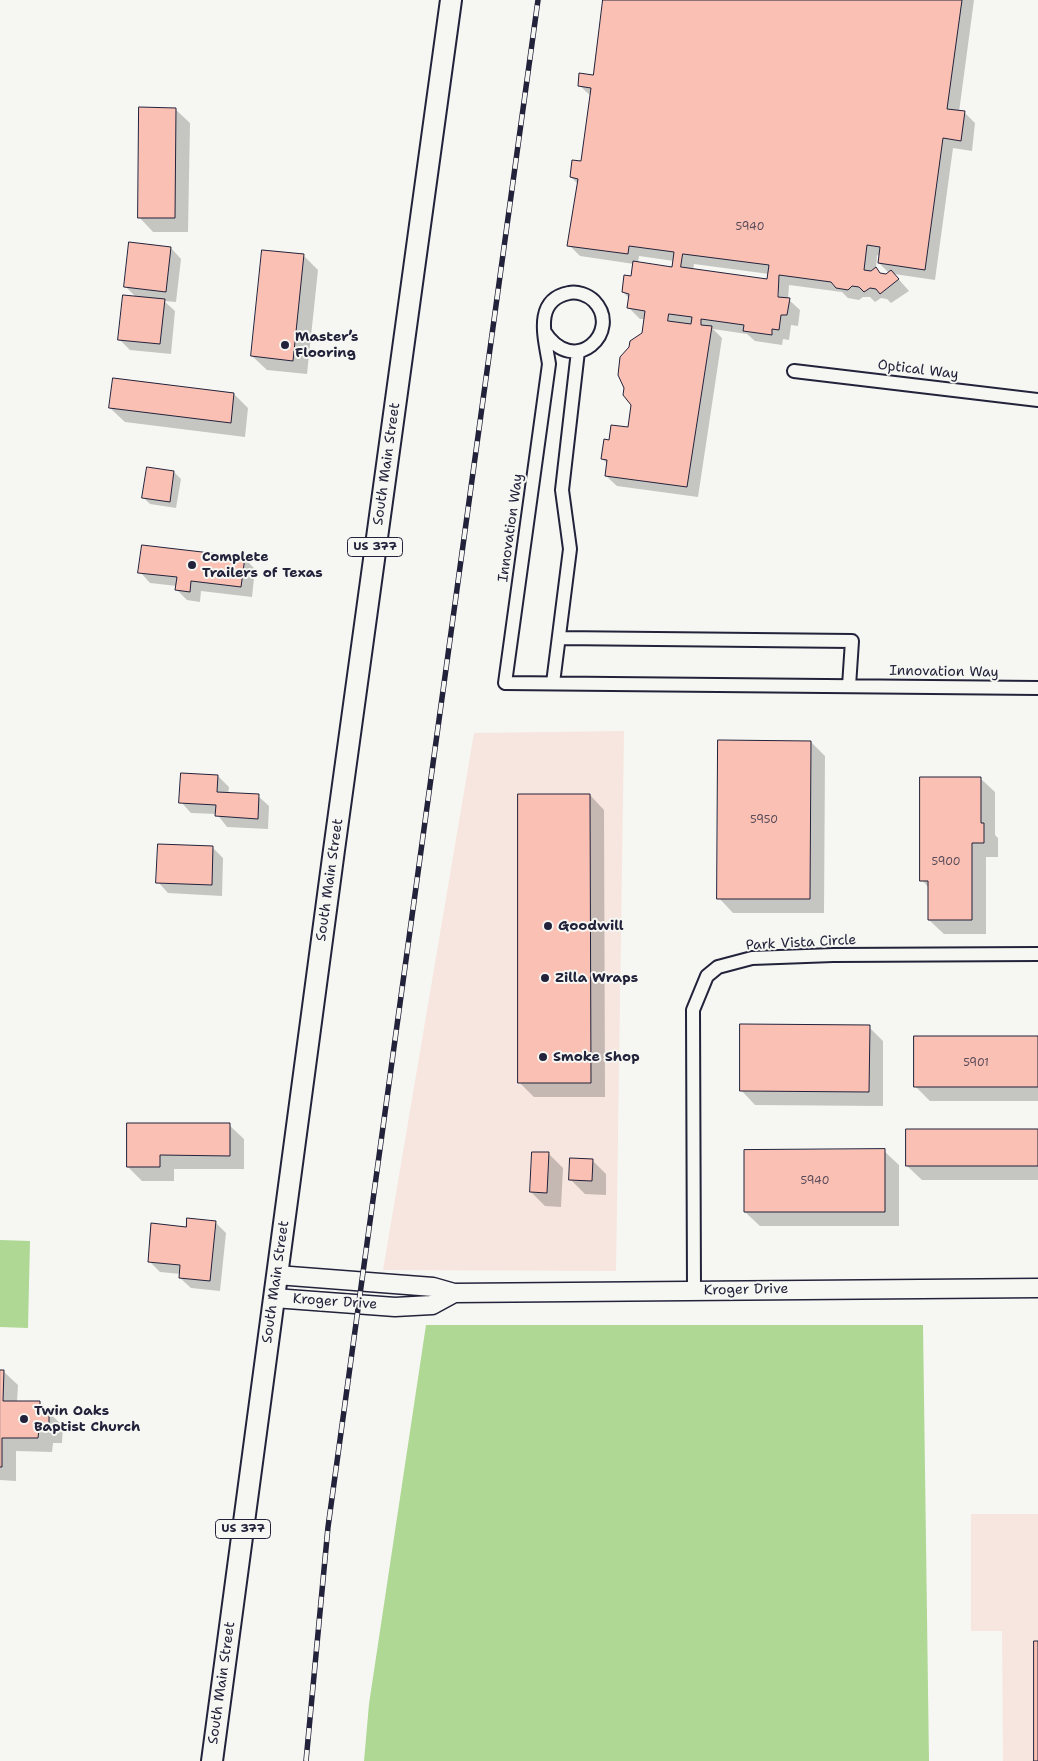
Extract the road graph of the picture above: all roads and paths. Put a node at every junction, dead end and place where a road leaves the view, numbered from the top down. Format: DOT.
graph roads {
  1 [pos="452,0"];
  2 [pos="544,331"];
  3 [pos="578,351"];
  4 [pos="794,371"];
  5 [pos="1038,400"];
  6 [pos="558,638"];
  7 [pos="553,683"];
  8 [pos="849,686"];
  9 [pos="1038,688"];
  10 [pos="1038,954"];
  11 [pos="277,1275"];
  12 [pos="1038,1288"];
  13 [pos="694,1291"];
  14 [pos="454,1293"];
  15 [pos="274,1298"];
  16 [pos="212,1761"];
  1 -- 11 [label="main road, South Main Street / US 377"];
  2 -- 3 [label="street"];
  2 -- 3 [label="street"];
  2 -- 7 [label="street, Innovation Way"];
  3 -- 6 [label="street"];
  4 -- 5 [label="street, Optical Way"];
  6 -- 7 [label="street"];
  6 -- 8 [label="street"];
  7 -- 8 [label="street, Innovation Way"];
  8 -- 9 [label="street, Innovation Way"];
  10 -- 13 [label="street, Park Vista Circle"];
  11 -- 14 [label="main road, Kroger Drive"];
  11 -- 15 [label="main road, South Main Street / US 377"];
  12 -- 13 [label="main road, Kroger Drive"];
  13 -- 14 [label="main road, Kroger Drive"];
  14 -- 15 [label="main road, Kroger Drive"];
  15 -- 16 [label="main road, South Main Street / US 377"];
}
